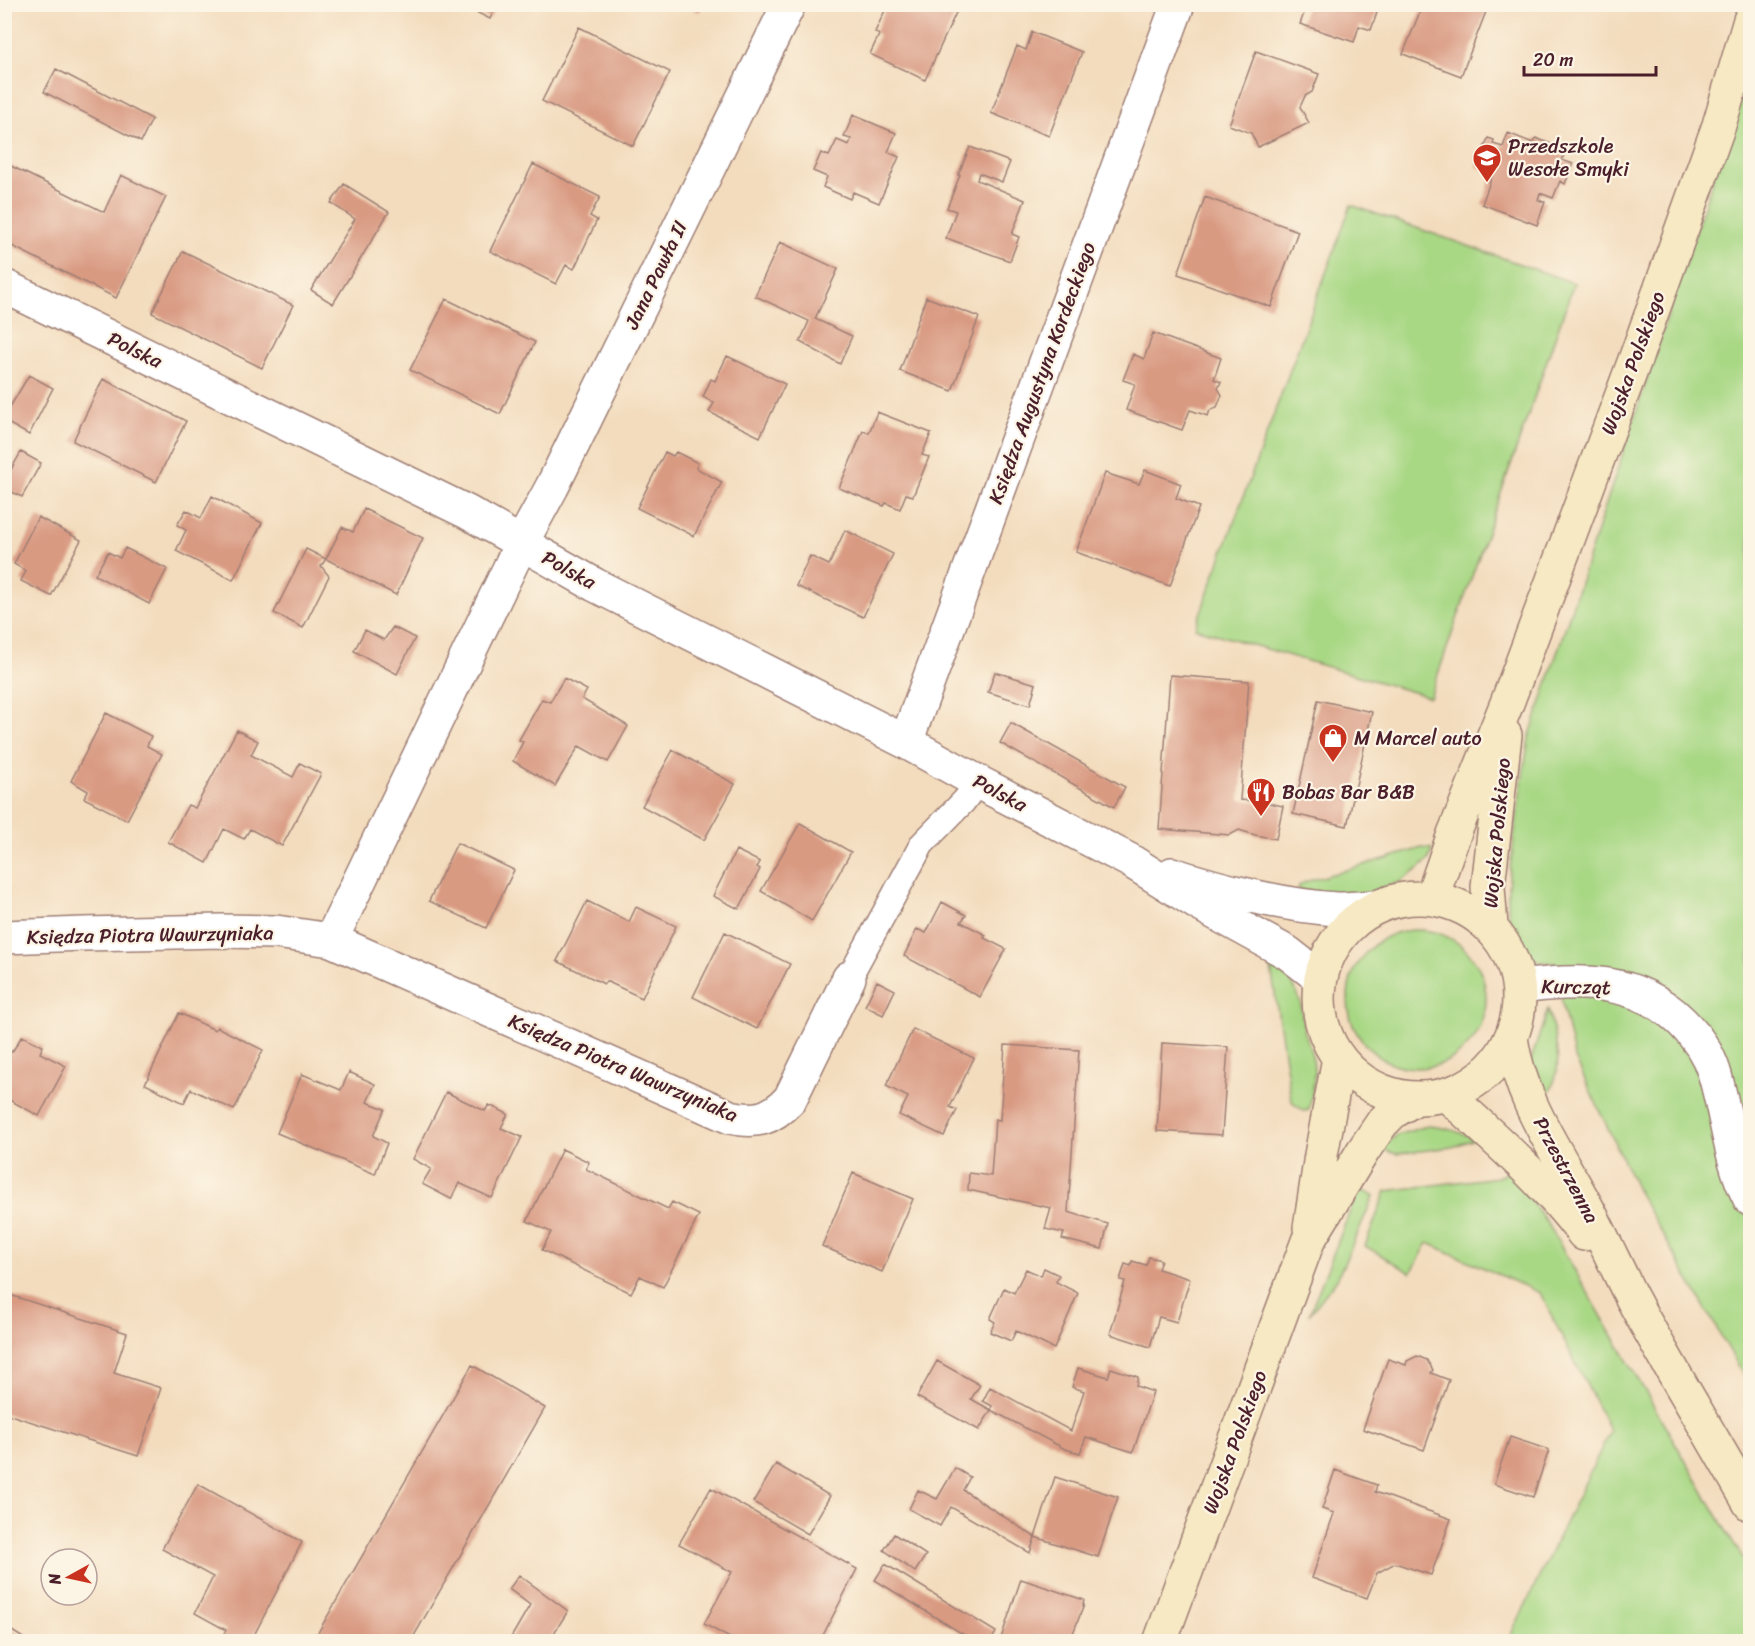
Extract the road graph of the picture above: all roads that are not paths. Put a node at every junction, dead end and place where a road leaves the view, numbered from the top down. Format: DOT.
graph roads {
  1 [pos="789,4"];
  2 [pos="1178,4"];
  3 [pos="1750,20"];
  4 [pos="4,286"];
  5 [pos="521,544"];
  6 [pos="1508,703"];
  7 [pos="906,742"];
  8 [pos="978,783"];
  9 [pos="1129,860"];
  10 [pos="1432,897"];
  11 [pos="1374,907"];
  12 [pos="1491,926"];
  13 [pos="4,937"];
  14 [pos="331,940"];
  15 [pos="849,978"];
  16 [pos="1320,978"];
  17 [pos="1519,987"];
  18 [pos="1511,1038"];
  19 [pos="1339,1058"];
  20 [pos="1431,1097"];
  21 [pos="1750,1198"];
  22 [pos="1308,1241"];
  23 [pos="1633,1299"];
  24 [pos="1750,1504"];
  25 [pos="1160,1641"];
  1 -- 5 [label="street, Jana Pawła II"];
  2 -- 7 [label="street, Księdza Augustyna Kordeckiego"];
  3 -- 6 [label="street, Wojska Polskiego"];
  4 -- 5 [label="street, Polska"];
  5 -- 7 [label="street, Polska"];
  5 -- 14 [label="street"];
  6 -- 10 [label="street, Wojska Polskiego"];
  6 -- 12 [label="street, Wojska Polskiego"];
  7 -- 8 [label="street, Polska"];
  8 -- 9 [label="street, Polska"];
  8 -- 15 [label="lane"];
  9 -- 11 [label="street, Polska"];
  9 -- 16 [label="street, Polska"];
  10 -- 11 [label="street"];
  10 -- 12 [label="street"];
  11 -- 16 [label="street"];
  12 -- 17 [label="street"];
  13 -- 14 [label="street, Księdza Piotra Wawrzyniaka"];
  14 -- 15 [label="street, Księdza Piotra Wawrzyniaka"];
  16 -- 19 [label="street"];
  17 -- 18 [label="street"];
  17 -- 21 [label="street, Kurcząt"];
  18 -- 20 [label="street"];
  18 -- 23 [label="street, Przestrzenna"];
  19 -- 20 [label="street"];
  19 -- 22 [label="street, Wojska Polskiego"];
  20 -- 22 [label="street, Wojska Polskiego"];
  20 -- 23 [label="street, Przestrzenna"];
  22 -- 25 [label="street, Wojska Polskiego"];
  23 -- 24 [label="street, Przestrzenna"];
}
